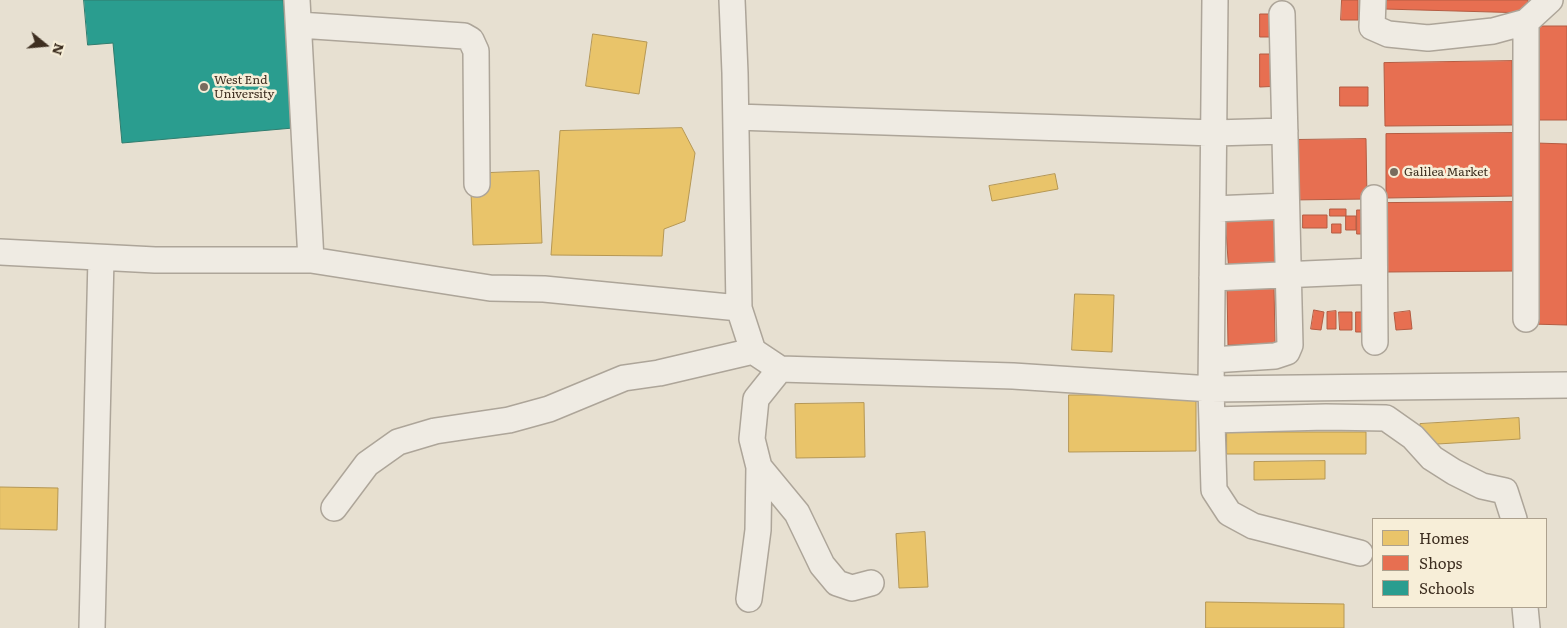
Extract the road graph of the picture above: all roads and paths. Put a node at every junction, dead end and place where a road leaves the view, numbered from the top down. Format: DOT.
graph roads {
  1 [pos="297,0"];
  2 [pos="732,0"];
  3 [pos="1215,0"];
  4 [pos="1373,0"];
  5 [pos="1550,0"];
  6 [pos="1282,14"];
  7 [pos="1526,22"];
  8 [pos="299,25"];
  9 [pos="736,117"];
  10 [pos="1285,131"];
  11 [pos="1214,133"];
  12 [pos="477,184"];
  13 [pos="1374,198"];
  14 [pos="1286,206"];
  15 [pos="1213,208"];
  16 [pos="0,252"];
  17 [pos="101,258"];
  18 [pos="310,260"];
  19 [pos="1374,271"];
  20 [pos="1288,276"];
  21 [pos="1212,278"];
  22 [pos="739,308"];
  23 [pos="1526,319"];
  24 [pos="1375,342"];
  25 [pos="753,351"];
  26 [pos="1212,360"];
  27 [pos="780,369"];
  28 [pos="1567,385"];
  29 [pos="1211,389"];
  30 [pos="1212,420"];
  31 [pos="759,468"];
  32 [pos="334,508"];
  33 [pos="1514,518"];
  34 [pos="1360,554"];
  35 [pos="871,583"];
  36 [pos="749,600"];
  37 [pos="1525,608"];
  38 [pos="92,628"];
  39 [pos="1527,628"];
  1 -- 8 [label="street"];
  2 -- 9 [label="street"];
  3 -- 11 [label="street"];
  4 -- 7 [label="street"];
  5 -- 7 [label="street"];
  6 -- 10 [label="street"];
  7 -- 23 [label="street"];
  8 -- 12 [label="street"];
  8 -- 18 [label="street"];
  9 -- 11 [label="street"];
  9 -- 22 [label="street"];
  10 -- 11 [label="street"];
  10 -- 14 [label="street"];
  11 -- 15 [label="street"];
  13 -- 19 [label="street"];
  14 -- 15 [label="street"];
  14 -- 20 [label="street"];
  15 -- 21 [label="street"];
  16 -- 17 [label="street"];
  17 -- 18 [label="street"];
  17 -- 38 [label="street"];
  18 -- 22 [label="street"];
  19 -- 20 [label="street"];
  19 -- 24 [label="street"];
  20 -- 21 [label="street"];
  20 -- 26 [label="street"];
  21 -- 26 [label="street"];
  22 -- 25 [label="street"];
  25 -- 27 [label="street"];
  25 -- 32 [label="street"];
  26 -- 29 [label="street"];
  27 -- 29 [label="street"];
  27 -- 31 [label="street"];
  28 -- 29 [label="street"];
  29 -- 30 [label="street"];
  30 -- 33 [label="street"];
  30 -- 34 [label="street"];
  31 -- 35 [label="street"];
  31 -- 36 [label="street"];
  37 -- 39 [label="street"];
}
